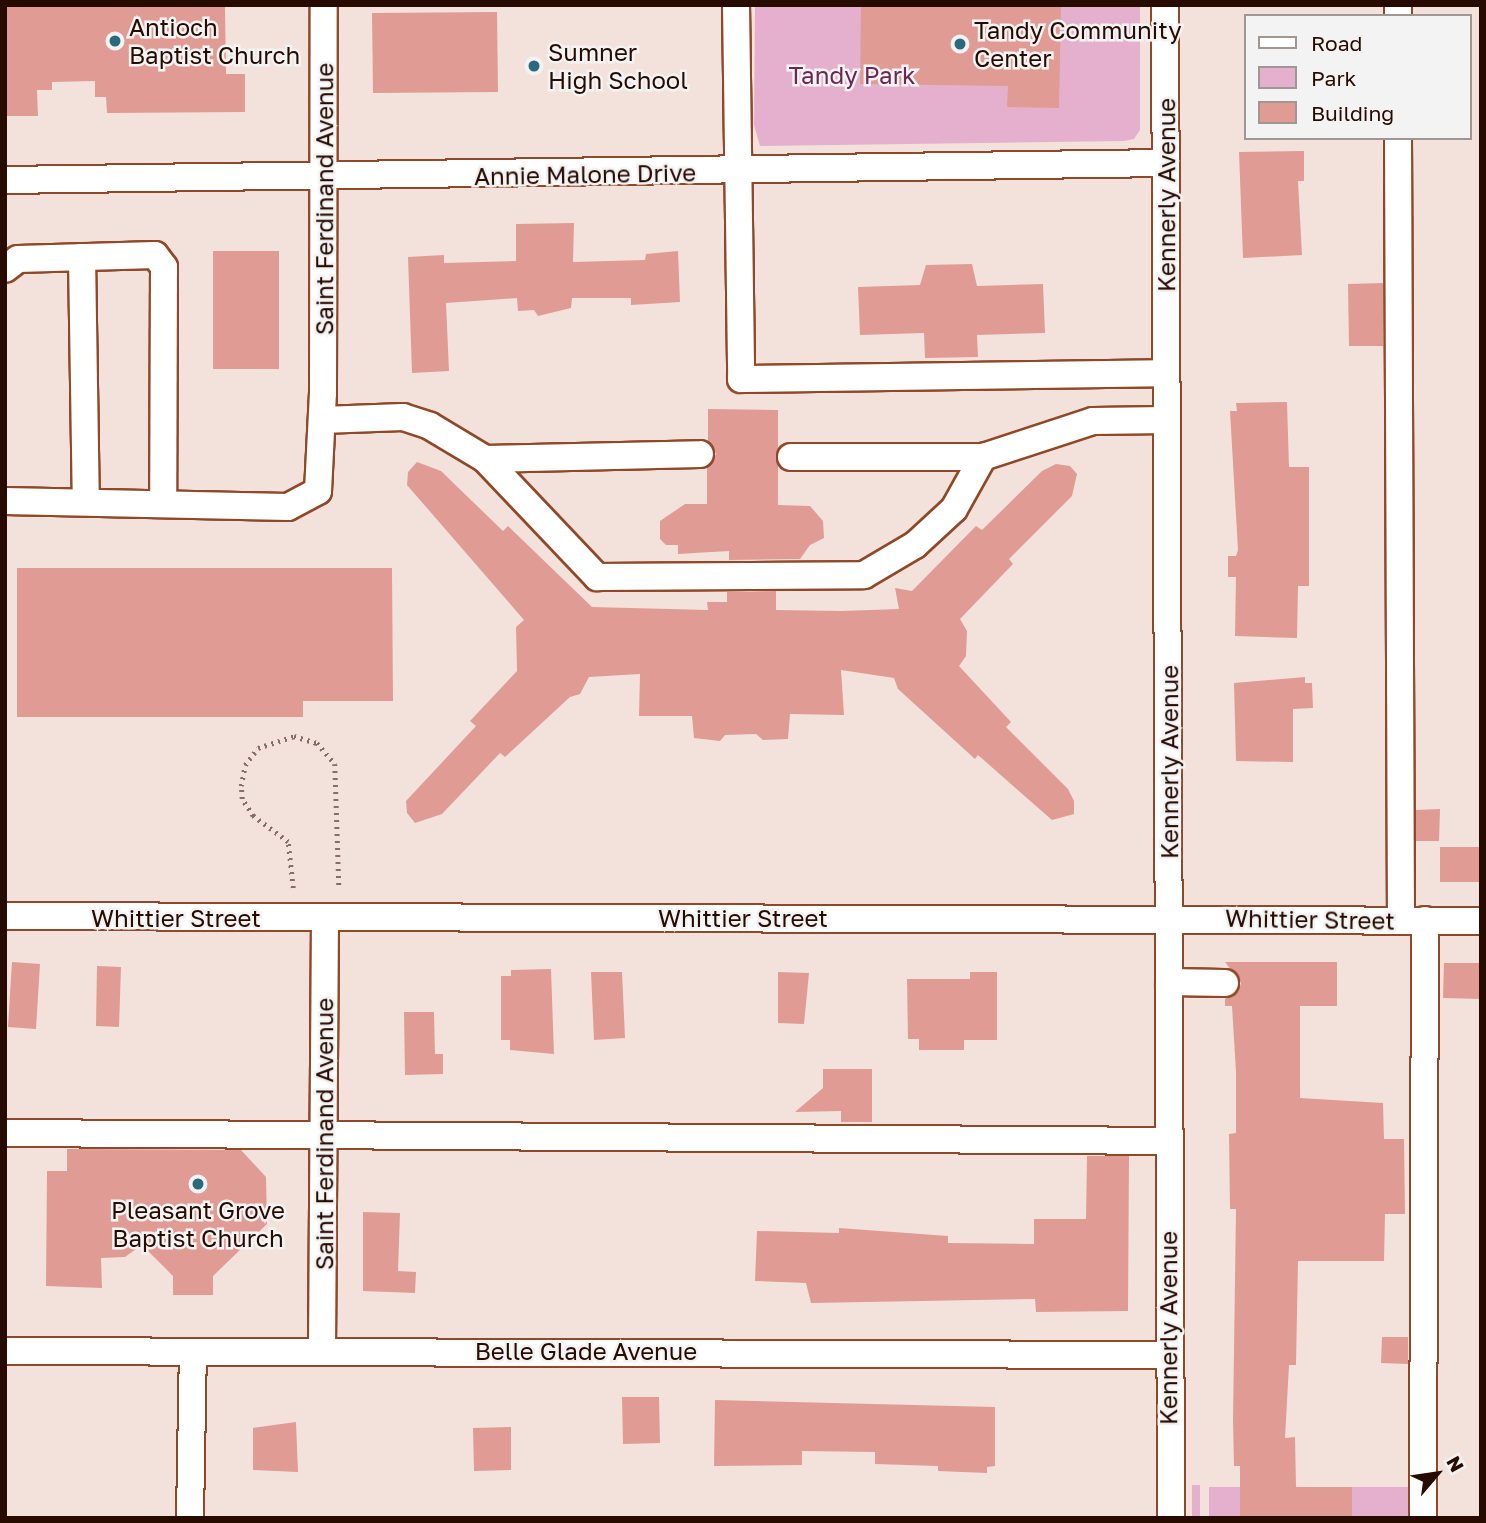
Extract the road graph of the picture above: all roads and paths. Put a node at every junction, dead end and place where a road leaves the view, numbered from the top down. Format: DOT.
graph roads {
  1 [pos="324,5"];
  2 [pos="736,5"];
  3 [pos="1165,5"];
  4 [pos="1398,140"];
  5 [pos="1165,163"];
  6 [pos="737,172"];
  7 [pos="324,177"];
  8 [pos="5,180"];
  9 [pos="82,257"];
  10 [pos="5,269"];
  11 [pos="1166,373"];
  12 [pos="322,419"];
  13 [pos="1167,420"];
  14 [pos="700,454"];
  15 [pos="792,457"];
  16 [pos="983,457"];
  17 [pos="485,459"];
  18 [pos="5,501"];
  19 [pos="86,502"];
  20 [pos="163,504"];
  21 [pos="339,886"];
  22 [pos="293,888"];
  23 [pos="5,916"];
  24 [pos="1170,918"];
  25 [pos="325,919"];
  26 [pos="1413,920"];
  27 [pos="1481,921"];
  28 [pos="1169,982"];
  29 [pos="1226,983"];
  30 [pos="5,1133"];
  31 [pos="324,1133"];
  32 [pos="1168,1141"];
  33 [pos="323,1349"];
  34 [pos="5,1351"];
  35 [pos="193,1352"];
  36 [pos="1167,1355"];
  37 [pos="190,1518"];
  38 [pos="1171,1518"];
  39 [pos="1423,1518"];
  1 -- 7 [label="street, Saint Ferdinand Avenue"];
  2 -- 6 [label="street"];
  3 -- 5 [label="street, Kennerly Avenue"];
  4 -- 26 [label="street"];
  5 -- 6 [label="street, Annie Malone Drive"];
  5 -- 11 [label="street, Kennerly Avenue"];
  6 -- 7 [label="street, Annie Malone Drive"];
  6 -- 11 [label="street"];
  7 -- 8 [label="street, Annie Malone Drive"];
  7 -- 12 [label="street, Saint Ferdinand Avenue"];
  9 -- 10 [label="street"];
  9 -- 19 [label="street"];
  9 -- 20 [label="street"];
  11 -- 13 [label="street, Kennerly Avenue"];
  12 -- 17 [label="street"];
  12 -- 20 [label="street, Saint Ferdinand Avenue"];
  13 -- 16 [label="street"];
  13 -- 24 [label="street, Kennerly Avenue"];
  14 -- 17 [label="street"];
  15 -- 16 [label="street"];
  16 -- 17 [label="street"];
  18 -- 19 [label="street"];
  19 -- 20 [label="street"];
  21 -- 22 [label="path"];
  23 -- 25 [label="street, Whittier Street"];
  24 -- 25 [label="street, Whittier Street"];
  24 -- 26 [label="street, Whittier Street"];
  24 -- 28 [label="street, Kennerly Avenue"];
  25 -- 31 [label="street, Saint Ferdinand Avenue"];
  26 -- 27 [label="street, Whittier Street"];
  26 -- 39 [label="street"];
  28 -- 29 [label="street"];
  28 -- 32 [label="street, Kennerly Avenue"];
  30 -- 31 [label="street"];
  31 -- 32 [label="street"];
  31 -- 33 [label="street, Saint Ferdinand Avenue"];
  32 -- 36 [label="street, Kennerly Avenue"];
  33 -- 35 [label="street, Belle Glade Avenue"];
  33 -- 36 [label="street, Belle Glade Avenue"];
  34 -- 35 [label="street, Belle Glade Avenue"];
  35 -- 37 [label="street"];
  36 -- 38 [label="street, Kennerly Avenue"];
}
